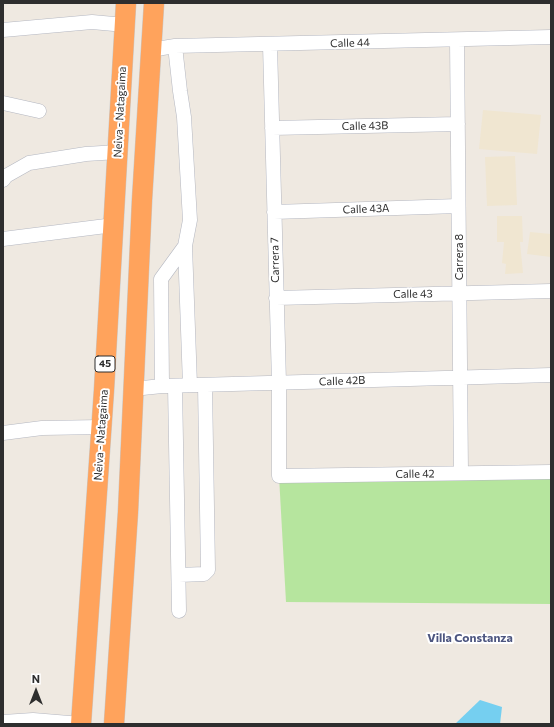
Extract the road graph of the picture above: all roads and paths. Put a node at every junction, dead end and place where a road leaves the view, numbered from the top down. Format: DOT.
graph roads {
  1 [pos="126,3"];
  2 [pos="154,3"];
  3 [pos="126,25"];
  4 [pos="3,30"];
  5 [pos="551,37"];
  6 [pos="457,40"];
  7 [pos="270,45"];
  8 [pos="175,46"];
  9 [pos="150,50"];
  10 [pos="3,103"];
  11 [pos="40,111"];
  12 [pos="458,124"];
  13 [pos="272,128"];
  14 [pos="118,152"];
  15 [pos="3,180"];
  16 [pos="458,206"];
  17 [pos="274,212"];
  18 [pos="114,225"];
  19 [pos="3,239"];
  20 [pos="185,246"];
  21 [pos="551,291"];
  22 [pos="459,293"];
  23 [pos="276,298"];
  24 [pos="551,375"];
  25 [pos="460,378"];
  26 [pos="279,382"];
  27 [pos="190,385"];
  28 [pos="206,385"];
  29 [pos="169,386"];
  30 [pos="133,389"];
  31 [pos="101,427"];
  32 [pos="3,433"];
  33 [pos="551,472"];
  34 [pos="461,473"];
  35 [pos="279,476"];
  36 [pos="179,575"];
  37 [pos="179,611"];
  38 [pos="3,722"];
  39 [pos="81,724"];
  40 [pos="114,724"];
  1 -- 3 [label="highway, Neiva - Natagaima / 45"];
  2 -- 9 [label="highway"];
  3 -- 4 [label="street"];
  3 -- 14 [label="highway, Neiva - Natagaima / 45"];
  5 -- 6 [label="street, Calle 44"];
  6 -- 7 [label="street, Calle 44"];
  6 -- 12 [label="street, Carrera 8"];
  7 -- 8 [label="street, Calle 44"];
  7 -- 13 [label="street, Carrera 7"];
  8 -- 9 [label="street, Calle 44"];
  8 -- 20 [label="street"];
  9 -- 30 [label="highway"];
  10 -- 11 [label="street"];
  12 -- 13 [label="street, Calle 43B"];
  12 -- 16 [label="street, Carrera 8"];
  13 -- 17 [label="street, Carrera 7"];
  14 -- 15 [label="street"];
  14 -- 18 [label="highway, Neiva - Natagaima / 45"];
  16 -- 17 [label="street, Calle 43A"];
  16 -- 22 [label="street, Carrera 8"];
  17 -- 23 [label="street, Carrera 7"];
  18 -- 19 [label="street"];
  18 -- 31 [label="highway, Neiva - Natagaima / 45"];
  20 -- 27 [label="street"];
  20 -- 29 [label="street"];
  21 -- 22 [label="street, Calle 43"];
  22 -- 23 [label="street, Calle 43"];
  22 -- 25 [label="street, Carrera 8"];
  23 -- 26 [label="street, Carrera 7"];
  24 -- 25 [label="street, Calle 42B"];
  25 -- 26 [label="street, Calle 42B"];
  25 -- 34 [label="street, Carrera 8"];
  26 -- 28 [label="street, Calle 42B"];
  26 -- 35 [label="street, Carrera 7"];
  27 -- 28 [label="street, Calle 42B"];
  27 -- 29 [label="street, Calle 42B"];
  28 -- 36 [label="street"];
  29 -- 30 [label="street, Calle 42B"];
  29 -- 36 [label="street"];
  30 -- 40 [label="highway"];
  31 -- 32 [label="street"];
  31 -- 39 [label="highway, Neiva - Natagaima / 45"];
  33 -- 34 [label="street, Calle 42"];
  34 -- 35 [label="street, Calle 42"];
  36 -- 37 [label="street"];
  38 -- 39 [label="street"];
}
